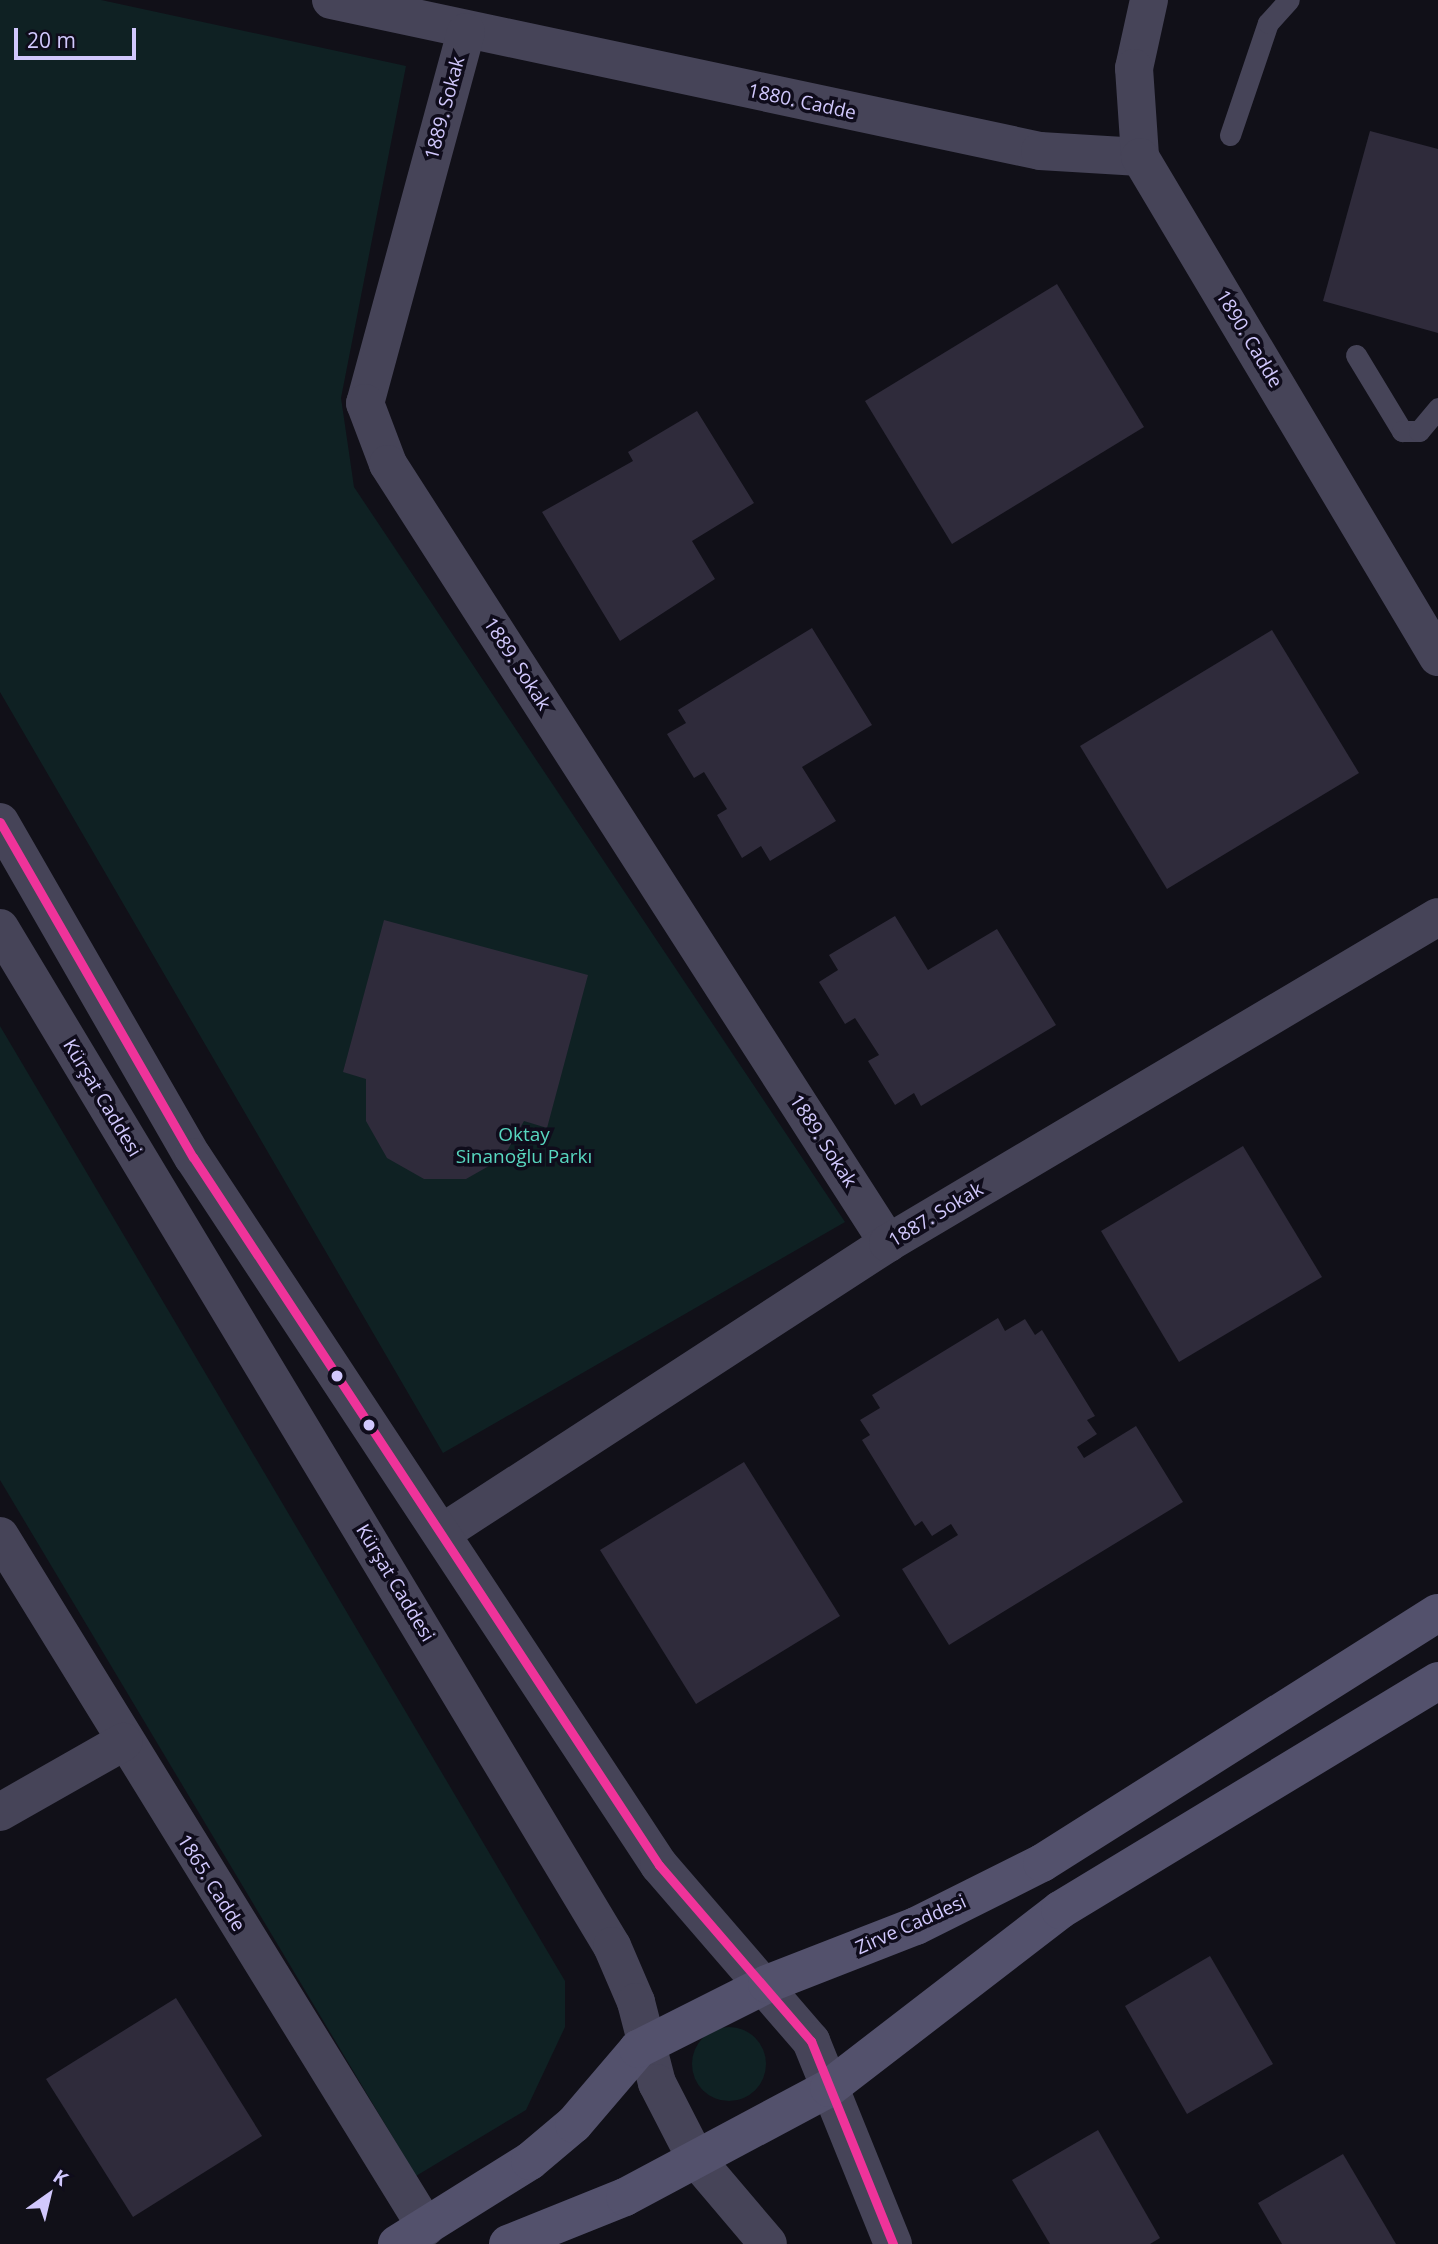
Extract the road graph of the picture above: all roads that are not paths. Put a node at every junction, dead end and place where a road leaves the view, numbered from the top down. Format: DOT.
graph roads {
  1 [pos="331,0"];
  2 [pos="1149,0"];
  3 [pos="1289,0"];
  4 [pos="466,32"];
  5 [pos="1230,135"];
  6 [pos="1140,157"];
  7 [pos="1356,355"];
  8 [pos="1438,408"];
  9 [pos="1438,657"];
  10 [pos="0,822"];
  11 [pos="1438,916"];
  12 [pos="0,928"];
  13 [pos="888,1243"];
  14 [pos="445,1531"];
  15 [pos="0,1536"];
  16 [pos="1438,1613"];
  17 [pos="1438,1681"];
  18 [pos="123,1742"];
  19 [pos="0,1812"];
  20 [pos="767,1984"];
  21 [pos="645,2045"];
  22 [pos="829,2088"];
  23 [pos="695,2159"];
  24 [pos="412,2236"];
  25 [pos="508,2244"];
  26 [pos="768,2244"];
  27 [pos="893,2244"];
  1 -- 4 [label="street, 1880. Cadde"];
  2 -- 6 [label="street, 1890. Cadde"];
  3 -- 5 [label="lane"];
  4 -- 6 [label="street, 1880. Cadde"];
  4 -- 13 [label="street, 1889. Sokak"];
  6 -- 9 [label="street, 1890. Cadde"];
  7 -- 8 [label="lane"];
  10 -- 14 [label="street"];
  11 -- 13 [label="street, 1887. Sokak"];
  12 -- 21 [label="street, Kürşat Caddesi"];
  13 -- 14 [label="street, 1887. Sokak"];
  14 -- 20 [label="street"];
  15 -- 18 [label="street, 1865. Cadde"];
  16 -- 20 [label="main road, Zirve Caddesi"];
  17 -- 22 [label="main road"];
  18 -- 19 [label="street"];
  18 -- 24 [label="street, 1865. Cadde"];
  20 -- 21 [label="main road, Zirve Caddesi"];
  20 -- 22 [label="street"];
  21 -- 23 [label="street, Kürşat Caddesi"];
  21 -- 24 [label="main road, Zirve Caddesi"];
  22 -- 23 [label="main road"];
  22 -- 27 [label="street"];
  23 -- 25 [label="main road"];
  23 -- 26 [label="street, Kürşat Caddesi"];
}
